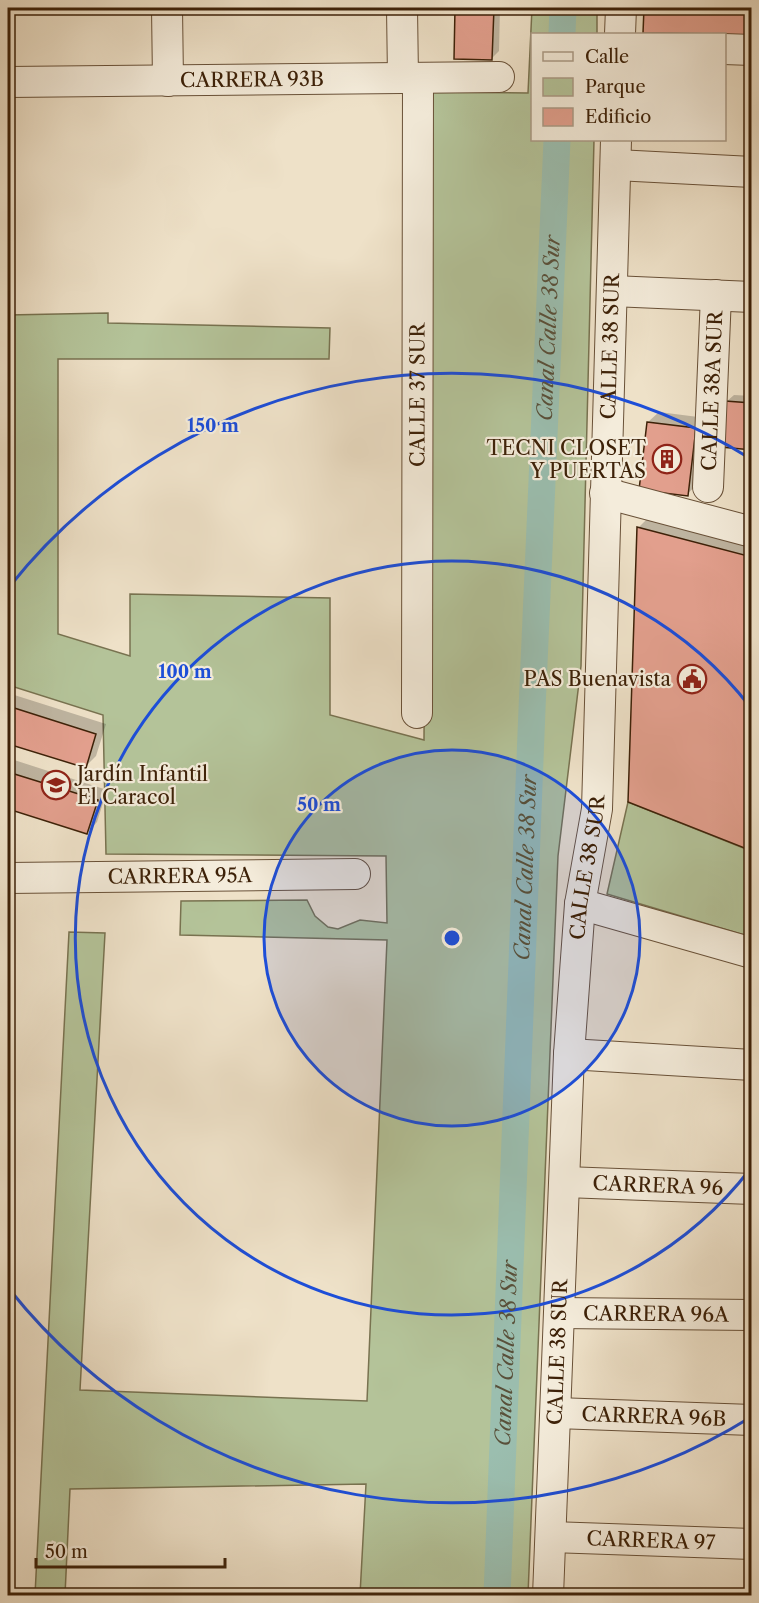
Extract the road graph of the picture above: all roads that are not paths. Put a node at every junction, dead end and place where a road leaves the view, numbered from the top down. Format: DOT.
graph roads {
  1 [pos="167,8"];
  2 [pos="402,8"];
  3 [pos="621,8"];
  4 [pos="620,33"];
  5 [pos="726,49"];
  6 [pos="752,50"];
  7 [pos="499,77"];
  8 [pos="410,78"];
  9 [pos="168,81"];
  10 [pos="8,82"];
  11 [pos="616,152"];
  12 [pos="752,172"];
  13 [pos="612,291"];
  14 [pos="716,296"];
  15 [pos="752,297"];
  16 [pos="708,488"];
  17 [pos="605,493"];
  18 [pos="752,532"];
  19 [pos="417,713"];
  20 [pos="355,874"];
  21 [pos="8,878"];
  22 [pos="580,904"];
  23 [pos="752,952"];
  24 [pos="569,1054"];
  25 [pos="752,1065"];
  26 [pos="565,1182"];
  27 [pos="752,1189"];
  28 [pos="560,1312"];
  29 [pos="752,1315"];
  30 [pos="556,1413"];
  31 [pos="752,1420"];
  32 [pos="551,1536"];
  33 [pos="752,1544"];
  34 [pos="548,1596"];
  1 -- 9 [label="street"];
  2 -- 8 [label="street, CALLE 37 SUR"];
  3 -- 4 [label="street"];
  5 -- 6 [label="street"];
  7 -- 8 [label="street, CARRERA 93B"];
  8 -- 9 [label="street, CARRERA 93B"];
  8 -- 19 [label="street, CALLE 37 SUR"];
  9 -- 10 [label="street, CARRERA 93B"];
  11 -- 12 [label="street"];
  11 -- 13 [label="street, CALLE 38 SUR"];
  13 -- 14 [label="street"];
  13 -- 17 [label="street, CALLE 38 SUR"];
  14 -- 15 [label="street"];
  14 -- 16 [label="street, CALLE 38A SUR"];
  17 -- 18 [label="street"];
  17 -- 22 [label="street, CALLE 38 SUR"];
  20 -- 21 [label="street, CARRERA 95A"];
  22 -- 23 [label="street"];
  22 -- 24 [label="street, CALLE 38 SUR"];
  24 -- 25 [label="street"];
  24 -- 26 [label="street, CALLE 38 SUR"];
  26 -- 27 [label="street, CARRERA 96"];
  26 -- 28 [label="street, CALLE 38 SUR"];
  28 -- 29 [label="street, CARRERA 96A"];
  28 -- 30 [label="street, CALLE 38 SUR"];
  30 -- 31 [label="street, CARRERA 96B"];
  30 -- 32 [label="street, CALLE 38 SUR"];
  32 -- 33 [label="street, CARRERA 97"];
  32 -- 34 [label="street, CALLE 38 SUR"];
}
